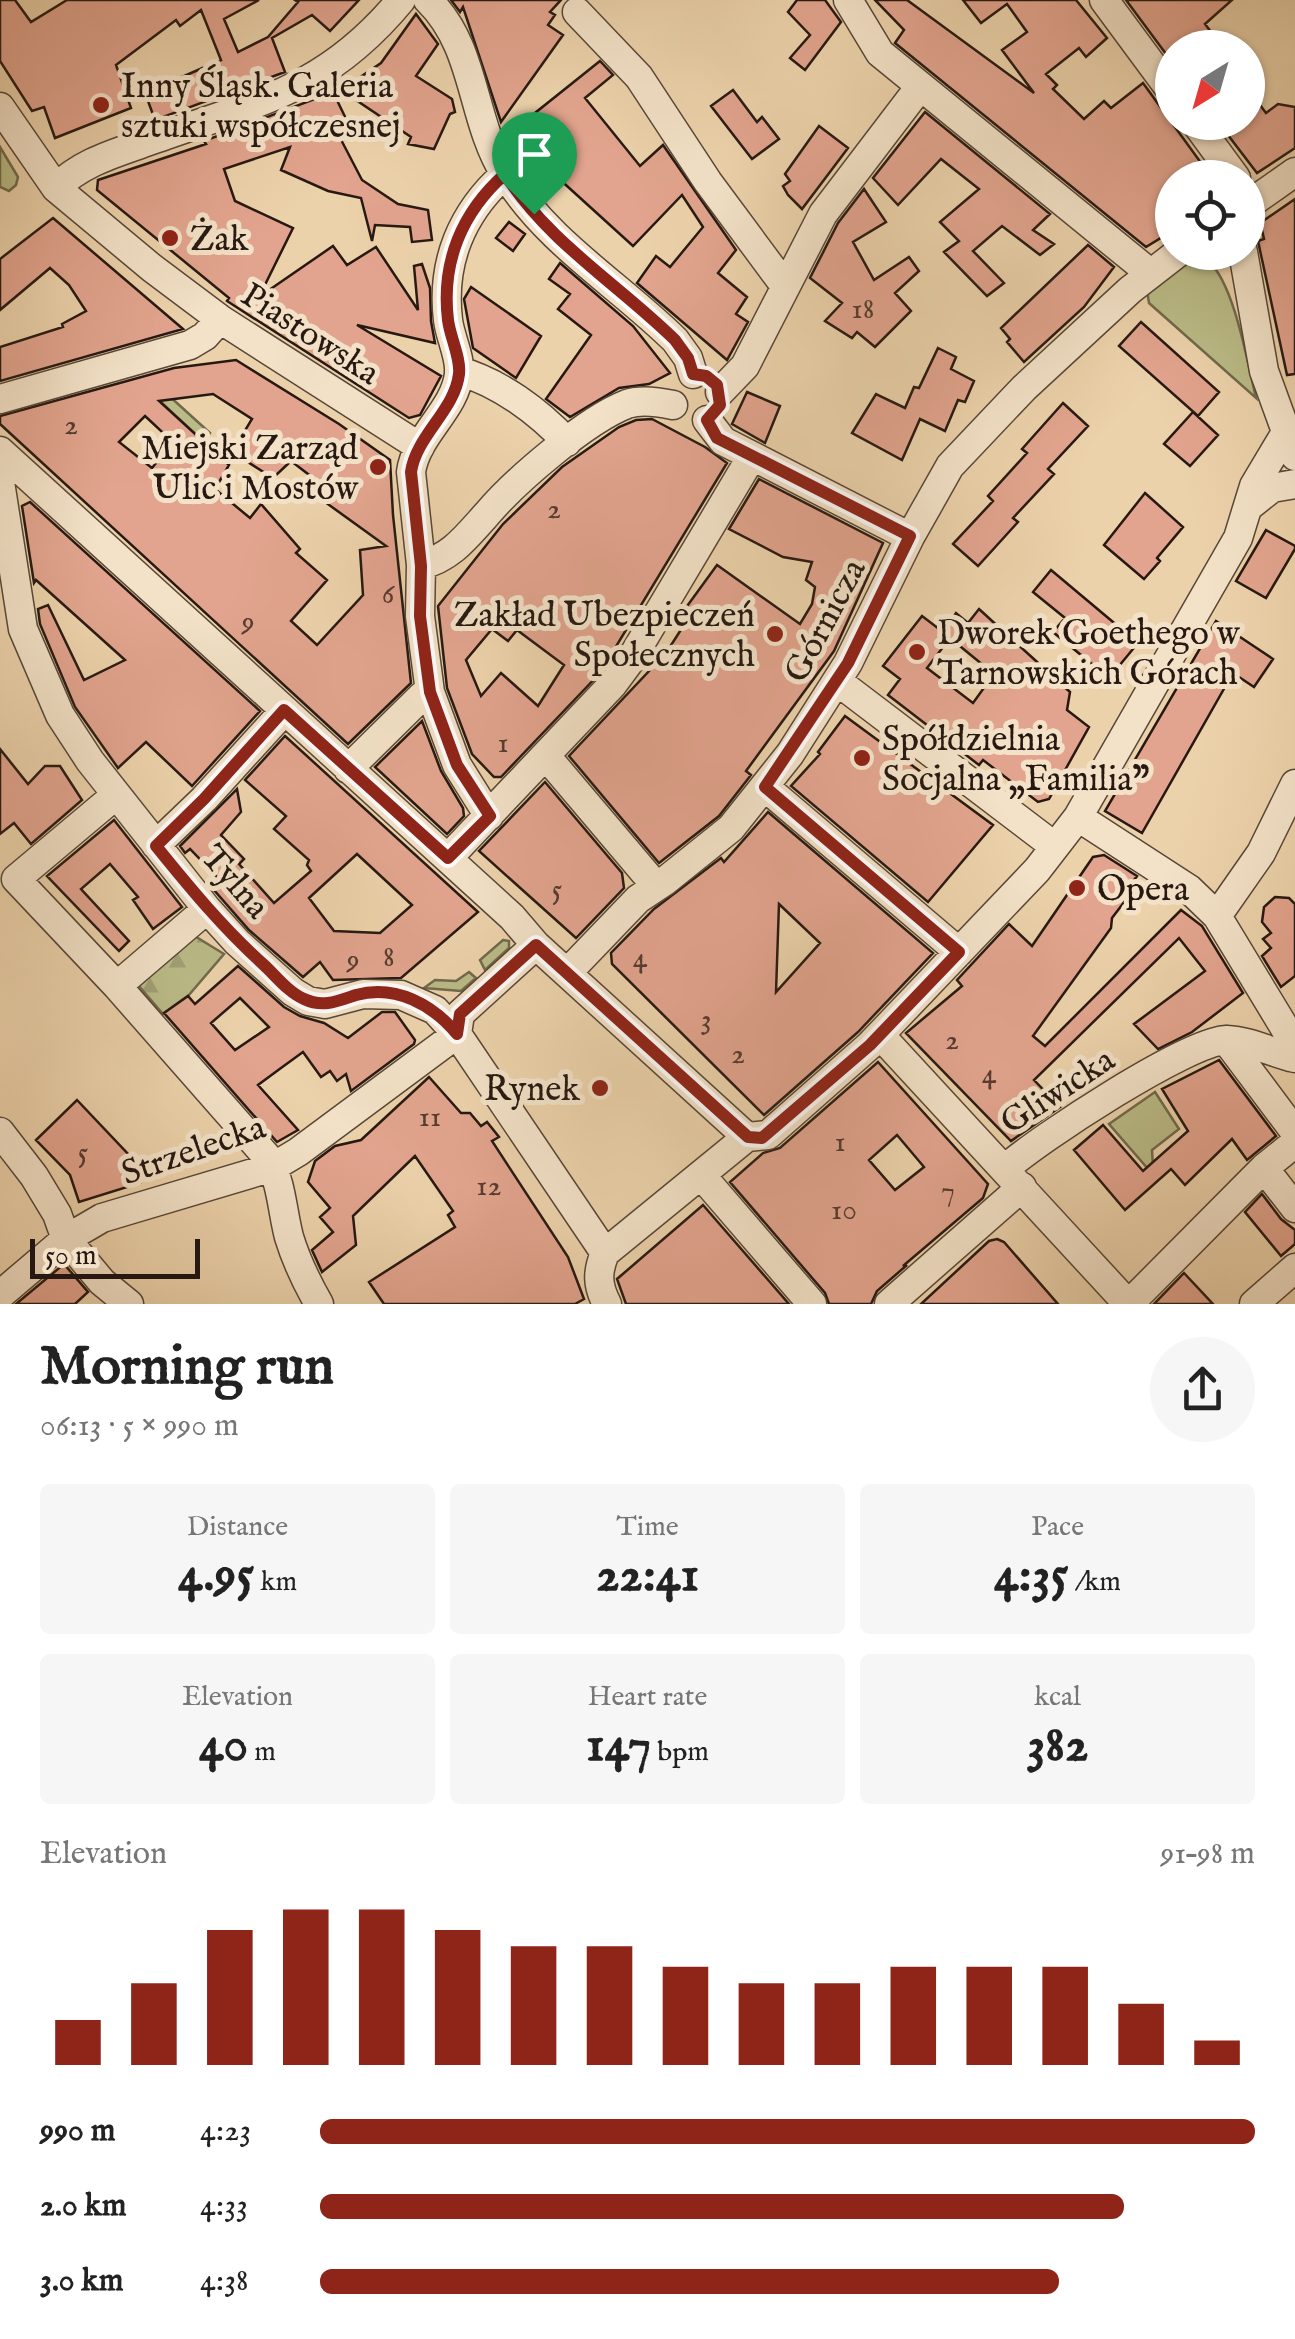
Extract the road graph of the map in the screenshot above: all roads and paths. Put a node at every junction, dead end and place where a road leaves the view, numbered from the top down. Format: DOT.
graph roads {
  1 [pos="402,0"];
  2 [pos="428,0"];
  3 [pos="848,0"];
  4 [pos="1104,0"];
  5 [pos="577,12"];
  6 [pos="1155,69"];
  7 [pos="920,88"];
  8 [pos="0,107"];
  9 [pos="1295,172"];
  10 [pos="505,174"];
  11 [pos="56,188"];
  12 [pos="1265,193"];
  13 [pos="1155,269"];
  14 [pos="1246,270"];
  15 [pos="1150,273"];
  16 [pos="785,286"];
  17 [pos="220,319"];
  18 [pos="460,372"];
  19 [pos="693,374"];
  20 [pos="720,392"];
  21 [pos="0,400"];
  22 [pos="673,405"];
  23 [pos="707,420"];
  24 [pos="566,442"];
  25 [pos="1290,445"];
  26 [pos="420,448"];
  27 [pos="752,456"];
  28 [pos="2,467"];
  29 [pos="1295,484"];
  30 [pos="1248,507"];
  31 [pos="910,536"];
  32 [pos="421,566"];
  33 [pos="837,681"];
  34 [pos="422,696"];
  35 [pos="284,710"];
  36 [pos="546,756"];
  37 [pos="348,769"];
  38 [pos="1295,784"];
  39 [pos="765,787"];
  40 [pos="116,795"];
  41 [pos="490,816"];
  42 [pos="1078,817"];
  43 [pos="156,846"];
  44 [pos="1054,846"];
  45 [pos="448,858"];
  46 [pos="656,886"];
  47 [pos="206,909"];
  48 [pos="1218,916"];
  49 [pos="536,945"];
  50 [pos="959,952"];
  51 [pos="567,973"];
  52 [pos="117,986"];
  53 [pos="457,1034"];
  54 [pos="880,1035"];
  55 [pos="1226,1040"];
  56 [pos="1293,1057"];
  57 [pos="0,1132"];
  58 [pos="1295,1132"];
  59 [pos="748,1137"];
  60 [pos="1295,1142"];
  61 [pos="272,1166"];
  62 [pos="1264,1168"];
  63 [pos="701,1174"];
  64 [pos="1014,1178"];
  65 [pos="1295,1208"];
  66 [pos="66,1239"];
  67 [pos="605,1252"];
  68 [pos="1295,1268"];
  69 [pos="0,1295"];
  70 [pos="603,1300"];
  71 [pos="316,1303"];
  72 [pos="129,1304"];
  73 [pos="812,1304"];
  74 [pos="889,1304"];
  75 [pos="1129,1304"];
  76 [pos="1254,1304"];
  1 -- 11 [label="street"];
  2 -- 10 [label="street"];
  3 -- 7 [label="street"];
  4 -- 6 [label="street"];
  5 -- 16 [label="street"];
  7 -- 15 [label="street"];
  7 -- 16 [label="street"];
  8 -- 11 [label="street, Piastowska"];
  9 -- 12 [label="street"];
  10 -- 18 [label="street"];
  10 -- 19 [label="street"];
  11 -- 17 [label="street, Piastowska"];
  13 -- 15 [label="street, Górnicza"];
  14 -- 25 [label="street"];
  15 -- 31 [label="street, Górnicza"];
  16 -- 20 [label="street"];
  17 -- 21 [label="street"];
  17 -- 26 [label="street, Piastowska"];
  18 -- 24 [label="street"];
  18 -- 26 [label="street"];
  19 -- 20 [label="street"];
  19 -- 22 [label="street"];
  20 -- 23 [label="street"];
  22 -- 23 [label="street"];
  22 -- 24 [label="street"];
  23 -- 27 [label="street"];
  24 -- 32 [label="street"];
  25 -- 30 [label="street"];
  26 -- 32 [label="street"];
  27 -- 31 [label="street"];
  27 -- 36 [label="street"];
  28 -- 35 [label="street"];
  28 -- 40 [label="street, Tylna"];
  29 -- 30 [label="street"];
  30 -- 42 [label="street"];
  31 -- 33 [label="street, Górnicza"];
  32 -- 41 [label="street"];
  33 -- 39 [label="street, Górnicza"];
  33 -- 44 [label="street"];
  34 -- 37 [label="street"];
  35 -- 37 [label="street"];
  35 -- 43 [label="street"];
  36 -- 41 [label="street"];
  36 -- 46 [label="street"];
  37 -- 45 [label="street"];
  38 -- 48 [label="street"];
  39 -- 46 [label="street, Górnicza"];
  39 -- 50 [label="street"];
  40 -- 43 [label="street, Tylna"];
  40 -- 52 [label="street"];
  41 -- 45 [label="street"];
  42 -- 44 [label="street"];
  42 -- 48 [label="street"];
  43 -- 47 [label="street, Tylna"];
  44 -- 50 [label="street"];
  45 -- 49 [label="street"];
  46 -- 51 [label="street, Górnicza"];
  47 -- 52 [label="street"];
  47 -- 53 [label="street, Tylna"];
  48 -- 56 [label="street"];
  49 -- 51 [label="street"];
  49 -- 53 [label="street"];
  50 -- 54 [label="street"];
  51 -- 59 [label="street"];
  52 -- 61 [label="street"];
  53 -- 61 [label="street, Strzelecka"];
  53 -- 67 [label="street"];
  54 -- 59 [label="street"];
  54 -- 64 [label="street, Gliwicka"];
  55 -- 56 [label="street"];
  55 -- 58 [label="street"];
  55 -- 64 [label="street, Gliwicka"];
  57 -- 66 [label="street"];
  59 -- 63 [label="street"];
  60 -- 62 [label="street"];
  61 -- 66 [label="street, Strzelecka"];
  61 -- 71 [label="street"];
  62 -- 65 [label="street"];
  62 -- 75 [label="street"];
  63 -- 67 [label="street"];
  63 -- 73 [label="street"];
  64 -- 74 [label="street"];
  64 -- 75 [label="street"];
  66 -- 69 [label="street, Strzelecka"];
  66 -- 72 [label="street"];
  67 -- 70 [label="street"];
  68 -- 76 [label="street"];
}
